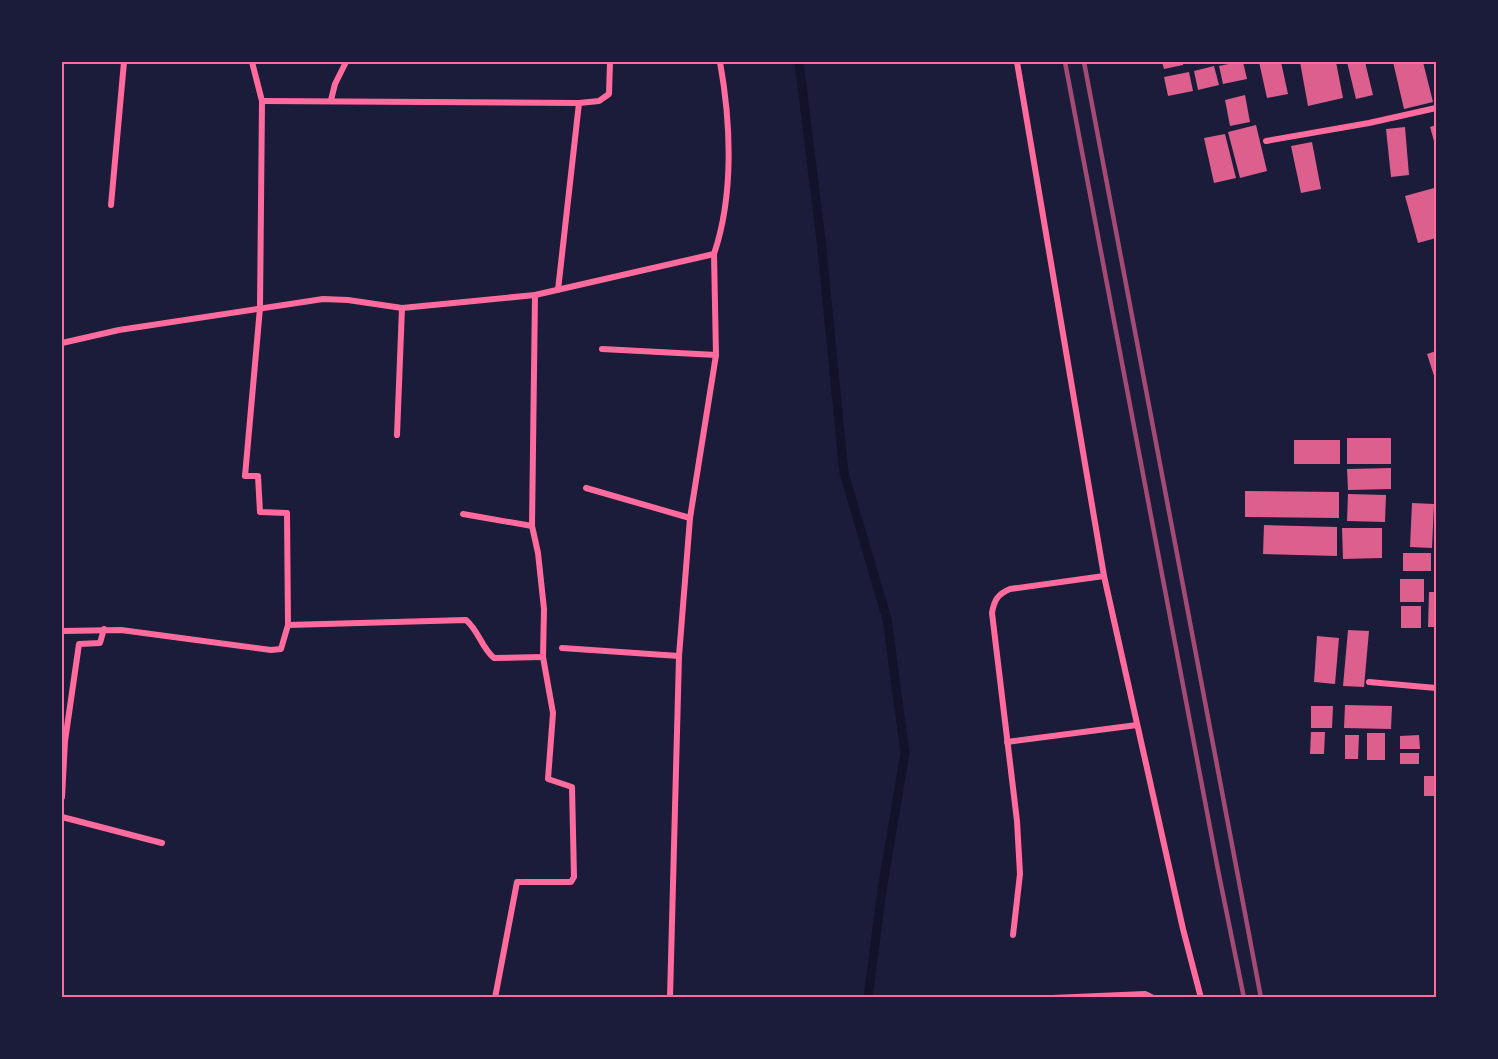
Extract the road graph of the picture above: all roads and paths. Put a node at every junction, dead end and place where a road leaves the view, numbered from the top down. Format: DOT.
graph roads {
  1 [pos="124,62"];
  2 [pos="252,62"];
  3 [pos="346,62"];
  4 [pos="610,62"];
  5 [pos="720,62"];
  6 [pos="1017,62"];
  7 [pos="331,100"];
  8 [pos="262,101"];
  9 [pos="579,103"];
  10 [pos="1437,108"];
  11 [pos="1266,141"];
  12 [pos="111,205"];
  13 [pos="714,254"];
  14 [pos="558,290"];
  15 [pos="535,295"];
  16 [pos="260,308"];
  17 [pos="402,308"];
  18 [pos="62,343"];
  19 [pos="602,349"];
  20 [pos="716,355"];
  21 [pos="397,435"];
  22 [pos="586,488"];
  23 [pos="463,514"];
  24 [pos="690,518"];
  25 [pos="532,526"];
  26 [pos="1104,576"];
  27 [pos="288,625"];
  28 [pos="104,629"];
  29 [pos="62,631"];
  30 [pos="562,648"];
  31 [pos="680,656"];
  32 [pos="543,657"];
  33 [pos="1370,682"];
  34 [pos="1437,688"];
  35 [pos="1137,725"];
  36 [pos="1007,742"];
  37 [pos="62,797"];
  38 [pos="62,818"];
  39 [pos="162,843"];
  40 [pos="1013,935"];
  41 [pos="495,998"];
  42 [pos="670,998"];
  43 [pos="1052,998"];
  44 [pos="1153,998"];
  45 [pos="1201,998"];
  1 -- 12 [label="street"];
  2 -- 8 [label="street"];
  3 -- 7 [label="street"];
  4 -- 9 [label="street"];
  5 -- 13 [label="street"];
  6 -- 26 [label="street"];
  7 -- 8 [label="street"];
  7 -- 9 [label="street"];
  8 -- 16 [label="street"];
  9 -- 14 [label="street"];
  10 -- 11 [label="street"];
  13 -- 14 [label="street"];
  13 -- 20 [label="street"];
  14 -- 15 [label="street"];
  15 -- 17 [label="street"];
  15 -- 25 [label="street"];
  16 -- 17 [label="street"];
  16 -- 18 [label="street"];
  16 -- 27 [label="street"];
  17 -- 21 [label="street"];
  19 -- 20 [label="street"];
  20 -- 24 [label="street"];
  22 -- 24 [label="street"];
  23 -- 25 [label="street"];
  24 -- 31 [label="street"];
  25 -- 32 [label="street"];
  26 -- 35 [label="street"];
  26 -- 36 [label="street"];
  27 -- 28 [label="street"];
  27 -- 32 [label="street"];
  28 -- 29 [label="street"];
  28 -- 37 [label="street"];
  30 -- 31 [label="street"];
  31 -- 42 [label="street"];
  32 -- 41 [label="street"];
  33 -- 34 [label="street"];
  35 -- 36 [label="street"];
  35 -- 45 [label="street"];
  36 -- 40 [label="street"];
  38 -- 39 [label="street"];
  43 -- 44 [label="street"];
}
